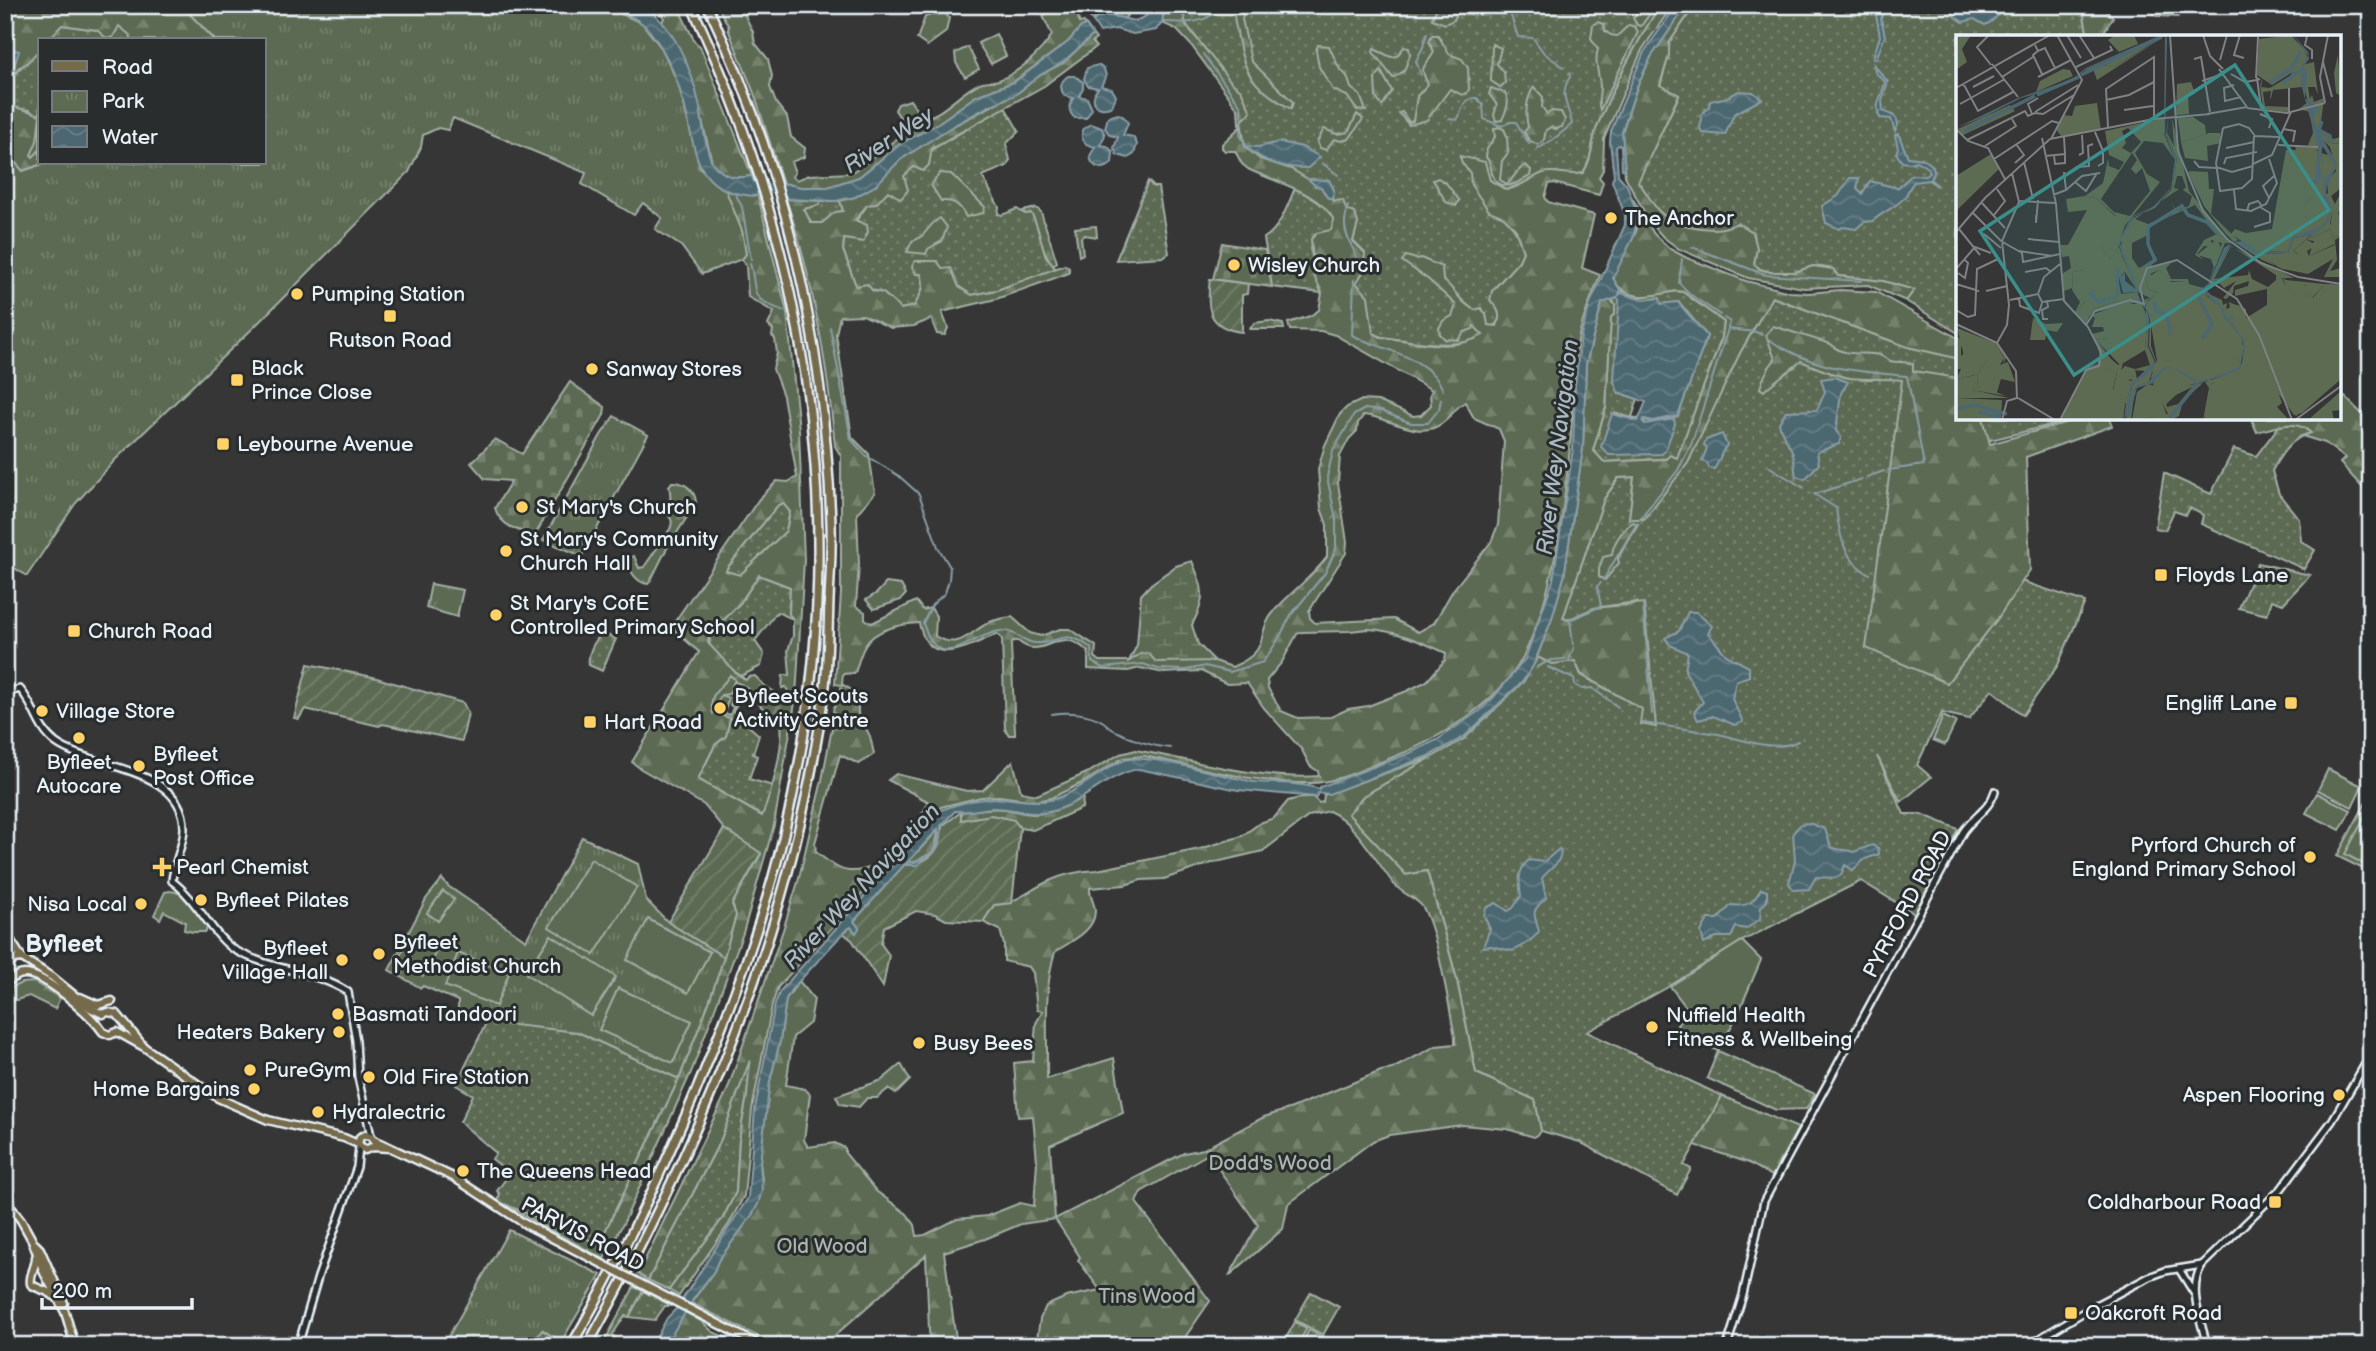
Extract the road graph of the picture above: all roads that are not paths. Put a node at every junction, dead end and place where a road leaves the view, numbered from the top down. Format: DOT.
graph roads {
  1 [pos="691,5"];
  2 [pos="707,5"];
  3 [pos="5,693"];
  4 [pos="1996,791"];
  5 [pos="5,932"];
  6 [pos="5,940"];
  7 [pos="24,960"];
  8 [pos="11,964"];
  9 [pos="5,972"];
  10 [pos="21,974"];
  11 [pos="5,984"];
  12 [pos="75,995"];
  13 [pos="112,1002"];
  14 [pos="103,1014"];
  15 [pos="121,1022"];
  16 [pos="99,1025"];
  17 [pos="117,1032"];
  18 [pos="144,1046"];
  19 [pos="2371,1054"];
  20 [pos="368,1118"];
  21 [pos="360,1141"];
  22 [pos="371,1143"];
  23 [pos="357,1167"];
  24 [pos="5,1200"];
  25 [pos="32,1240"];
  26 [pos="35,1248"];
  27 [pos="2203,1265"];
  28 [pos="2179,1269"];
  29 [pos="33,1273"];
  30 [pos="46,1276"];
  31 [pos="42,1287"];
  32 [pos="2194,1293"];
  33 [pos="61,1304"];
  34 [pos="65,1312"];
  35 [pos="75,1346"];
  36 [pos="298,1346"];
  37 [pos="571,1346"];
  38 [pos="587,1346"];
  39 [pos="761,1346"];
  40 [pos="1727,1346"];
  41 [pos="2027,1346"];
  42 [pos="2207,1346"];
  1 -- 37 [label="highway"];
  2 -- 38 [label="highway"];
  3 -- 20 [label="street"];
  4 -- 40 [label="street, PYRFORD ROAD"];
  5 -- 7 [label="main road"];
  6 -- 8 [label="main road"];
  7 -- 8 [label="main road"];
  7 -- 10 [label="main road"];
  7 -- 12 [label="main road"];
  8 -- 9 [label="main road"];
  8 -- 10 [label="main road"];
  10 -- 11 [label="main road"];
  10 -- 16 [label="main road"];
  12 -- 13 [label="main road"];
  12 -- 14 [label="main road"];
  14 -- 15 [label="main road"];
  14 -- 16 [label="main road"];
  15 -- 17 [label="main road"];
  15 -- 18 [label="main road"];
  16 -- 17 [label="main road"];
  17 -- 18 [label="main road"];
  18 -- 21 [label="main road"];
  19 -- 27 [label="street"];
  20 -- 21 [label="street"];
  20 -- 22 [label="street"];
  21 -- 22 [label="main road"];
  21 -- 22 [label="main road"];
  21 -- 23 [label="street"];
  22 -- 23 [label="street"];
  22 -- 39 [label="main road, PARVIS ROAD, bridge"];
  23 -- 36 [label="street"];
  24 -- 25 [label="main road"];
  25 -- 26 [label="main road"];
  25 -- 34 [label="main road"];
  26 -- 29 [label="main road"];
  26 -- 30 [label="main road"];
  27 -- 28 [label="street"];
  27 -- 32 [label="street"];
  28 -- 32 [label="street"];
  28 -- 41 [label="street"];
  29 -- 30 [label="main road"];
  29 -- 31 [label="main road"];
  30 -- 31 [label="main road"];
  30 -- 33 [label="main road"];
  31 -- 33 [label="main road"];
  32 -- 42 [label="street"];
  33 -- 34 [label="main road"];
  34 -- 35 [label="main road"];
}
